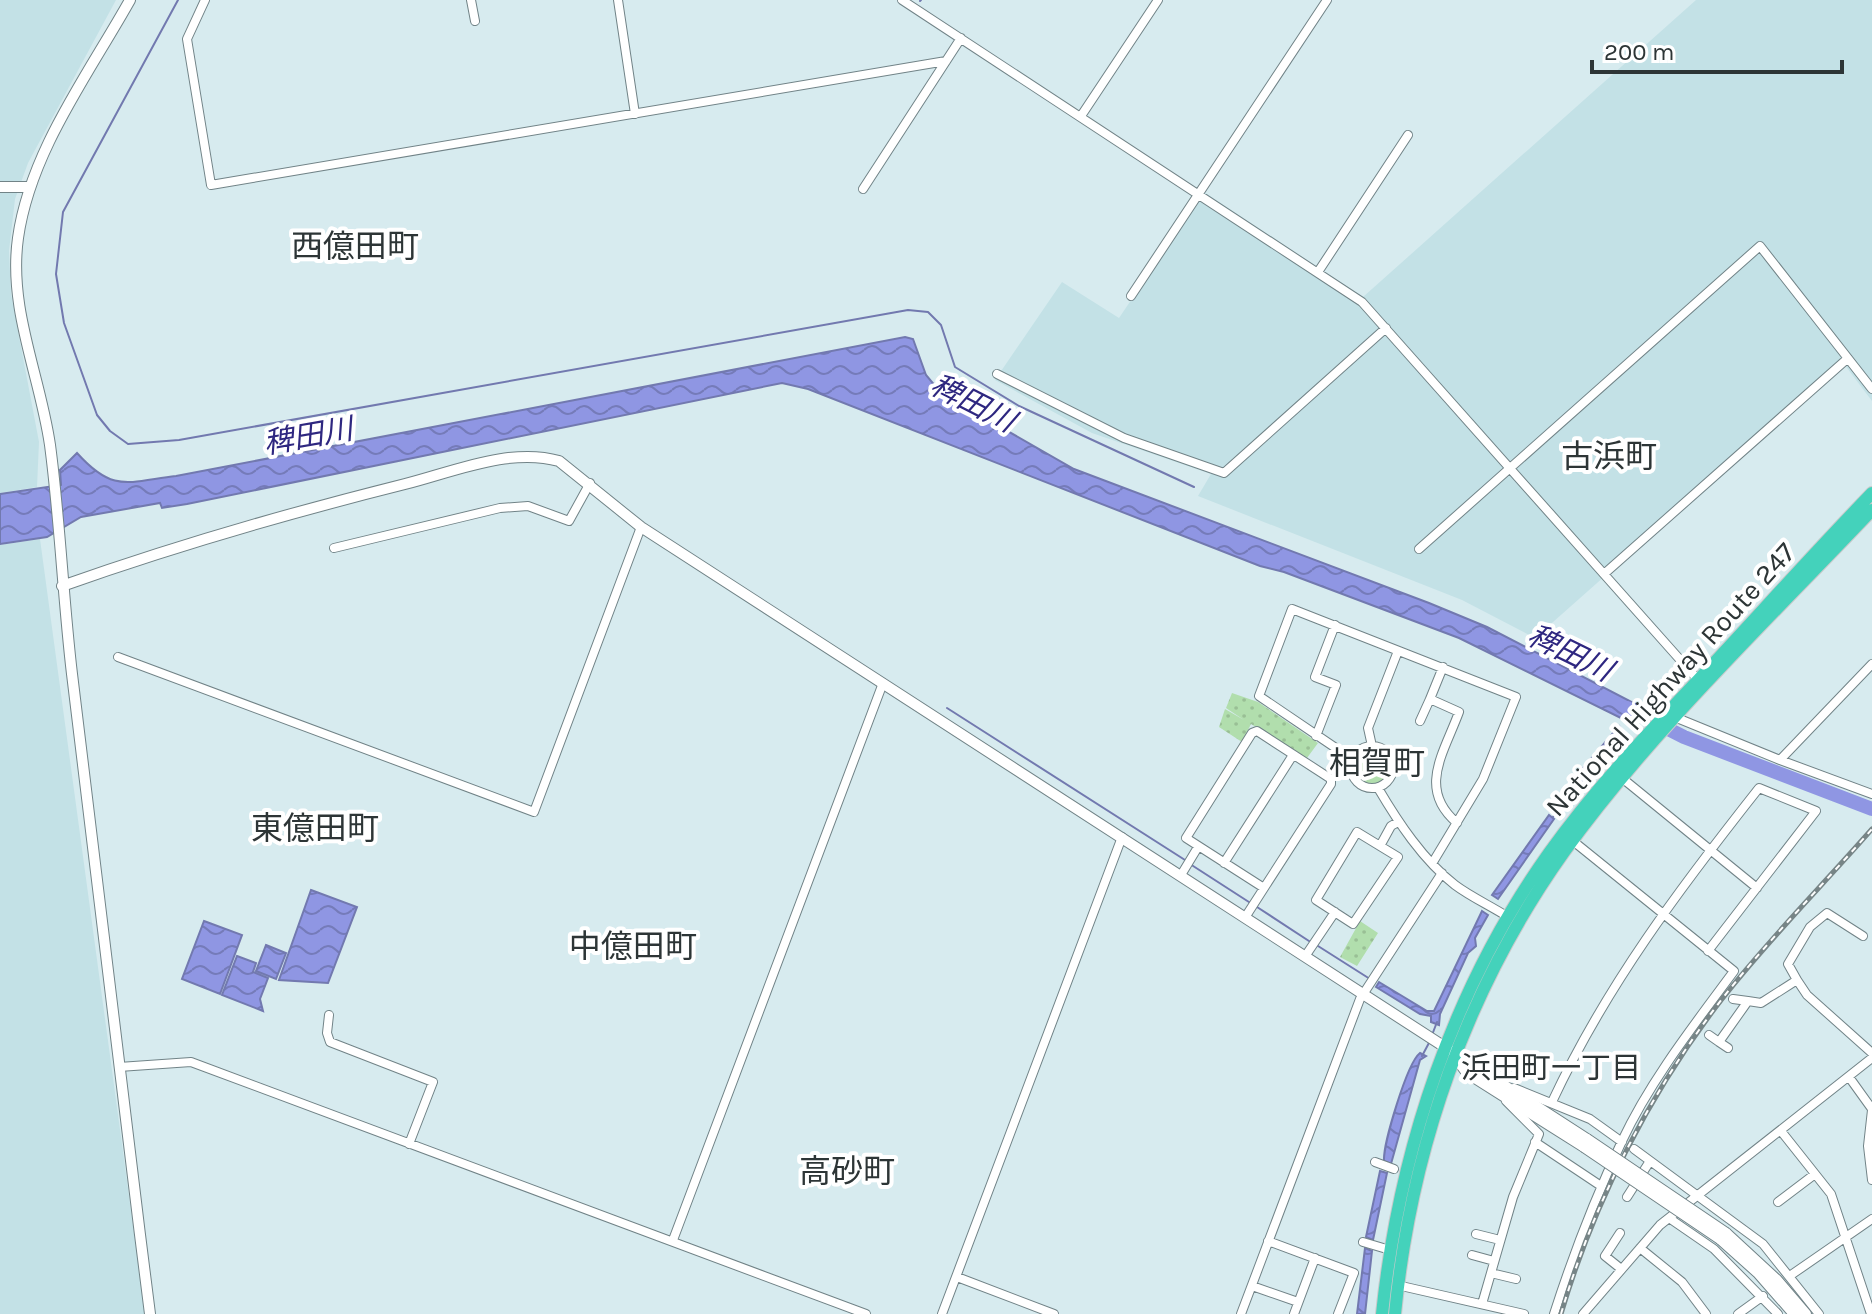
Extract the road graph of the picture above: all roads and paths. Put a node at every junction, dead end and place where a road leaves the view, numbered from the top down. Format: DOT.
graph roads {
  1 [pos="130,0"];
  2 [pos="205,0"];
  3 [pos="471,0"];
  4 [pos="618,0"];
  5 [pos="902,0"];
  6 [pos="1158,0"];
  7 [pos="1327,0"];
  8 [pos="475,21"];
  9 [pos="961,38"];
  10 [pos="946,61"];
  11 [pos="635,114"];
  12 [pos="1081,116"];
  13 [pos="1408,135"];
  14 [pos="0,187"];
  15 [pos="29,187"];
  16 [pos="863,189"];
  17 [pos="1200,195"];
  18 [pos="1318,272"];
  19 [pos="1131,296"];
  20 [pos="1386,328"];
  21 [pos="1847,359"];
  22 [pos="997,374"];
  23 [pos="1872,389"];
  24 [pos="521,449"];
  25 [pos="511,458"];
  26 [pos="1510,468"];
  27 [pos="590,483"];
  28 [pos="1872,493"];
  29 [pos="1872,510"];
  30 [pos="641,527"];
  31 [pos="334,548"];
  32 [pos="1419,549"];
  33 [pos="1604,574"];
  34 [pos="62,586"];
  35 [pos="1335,625"];
  36 [pos="1398,651"];
  37 [pos="118,657"];
  38 [pos="1872,664"];
  39 [pos="1443,667"];
  40 [pos="883,683"];
  41 [pos="1702,683"];
  42 [pos="1430,699"];
  43 [pos="1672,718"];
  44 [pos="1420,721"];
  45 [pos="1316,736"];
  46 [pos="1652,738"];
  47 [pos="1372,746"];
  48 [pos="1293,755"];
  49 [pos="1352,759"];
  50 [pos="1780,760"];
  51 [pos="1622,778"];
  52 [pos="1378,788"];
  53 [pos="1872,794"];
  54 [pos="1398,822"];
  55 [pos="1457,823"];
  56 [pos="1122,837"];
  57 [pos="1573,841"];
  58 [pos="1380,846"];
  59 [pos="1198,847"];
  60 [pos="1710,850"];
  61 [pos="1433,862"];
  62 [pos="1224,863"];
  63 [pos="1186,867"];
  64 [pos="1442,873"];
  65 [pos="1264,888"];
  66 [pos="1757,888"];
  67 [pos="1250,909"];
  68 [pos="1335,912"];
  69 [pos="1661,913"];
  70 [pos="1503,914"];
  71 [pos="1863,936"];
  72 [pos="1311,948"];
  73 [pos="1708,951"];
  74 [pos="1797,980"];
  75 [pos="1366,991"];
  76 [pos="1733,999"];
  77 [pos="1748,1001"];
  78 [pos="329,1015"];
  79 [pos="1709,1035"];
  80 [pos="1719,1042"];
  81 [pos="1728,1048"];
  82 [pos="1445,1049"];
  83 [pos="1872,1056"];
  84 [pos="119,1067"];
  85 [pos="1849,1077"];
  86 [pos="1499,1088"];
  87 [pos="1552,1102"];
  88 [pos="1872,1110"];
  89 [pos="1781,1131"];
  90 [pos="1535,1142"];
  91 [pos="1622,1142"];
  92 [pos="409,1144"];
  93 [pos="1634,1149"];
  94 [pos="1650,1161"];
  95 [pos="1375,1162"];
  96 [pos="1399,1171"];
  97 [pos="1815,1174"];
  98 [pos="1872,1180"];
  99 [pos="1601,1186"];
  100 [pos="1696,1196"];
  101 [pos="1627,1197"];
  102 [pos="1778,1202"];
  103 [pos="1669,1218"];
  104 [pos="1872,1219"];
  105 [pos="1620,1233"];
  106 [pos="1476,1234"];
  107 [pos="1723,1236"];
  108 [pos="1845,1238"];
  109 [pos="673,1240"];
  110 [pos="1500,1240"];
  111 [pos="1268,1241"];
  112 [pos="1363,1242"];
  113 [pos="1384,1248"];
  114 [pos="1640,1248"];
  115 [pos="1472,1255"];
  116 [pos="1315,1258"];
  117 [pos="1494,1261"];
  118 [pos="1620,1268"];
  119 [pos="1491,1273"];
  120 [pos="1791,1275"];
  121 [pos="957,1277"];
  122 [pos="1516,1279"];
  123 [pos="1391,1284"];
  124 [pos="1252,1286"];
  125 [pos="1763,1296"];
  126 [pos="1298,1302"];
  127 [pos="1482,1304"];
  128 [pos="150,1314"];
  129 [pos="866,1314"];
  130 [pos="942,1314"];
  131 [pos="1054,1314"];
  132 [pos="1241,1314"];
  133 [pos="1294,1314"];
  134 [pos="1338,1314"];
  135 [pos="1382,1314"];
  136 [pos="1395,1314"];
  137 [pos="1524,1314"];
  138 [pos="1554,1314"];
  139 [pos="1583,1314"];
  140 [pos="1706,1314"];
  141 [pos="1738,1314"];
  142 [pos="1778,1314"];
  143 [pos="1794,1314"];
  144 [pos="1806,1314"];
  145 [pos="1819,1314"];
  146 [pos="1871,1314"];
  1 -- 15 [label="street"];
  2 -- 11 [label="street"];
  3 -- 8 [label="street"];
  4 -- 11 [label="street"];
  5 -- 9 [label="street"];
  6 -- 12 [label="street"];
  7 -- 17 [label="street"];
  9 -- 10 [label="street"];
  9 -- 12 [label="street"];
  10 -- 11 [label="street"];
  10 -- 16 [label="street"];
  12 -- 17 [label="street"];
  13 -- 18 [label="street"];
  14 -- 15 [label="street"];
  15 -- 34 [label="street"];
  17 -- 18 [label="street"];
  17 -- 19 [label="street"];
  18 -- 20 [label="street"];
  20 -- 22 [label="street"];
  20 -- 26 [label="street"];
  21 -- 23 [label="street"];
  21 -- 26 [label="street"];
  21 -- 33 [label="street"];
  24 -- 25 [label="street"];
  25 -- 27 [label="street"];
  25 -- 34 [label="street"];
  26 -- 32 [label="street"];
  26 -- 33 [label="street"];
  27 -- 30 [label="street"];
  27 -- 31 [label="street"];
  28 -- 41 [label="highway, National Highway Route 247"];
  29 -- 41 [label="highway, National Highway Route 247"];
  30 -- 37 [label="street"];
  30 -- 40 [label="street"];
  33 -- 41 [label="street"];
  34 -- 84 [label="street"];
  35 -- 36 [label="street"];
  35 -- 45 [label="street"];
  35 -- 45 [label="street"];
  36 -- 39 [label="street"];
  36 -- 47 [label="street"];
  38 -- 50 [label="street"];
  39 -- 42 [label="street"];
  39 -- 55 [label="street"];
  40 -- 56 [label="street"];
  40 -- 109 [label="street"];
  41 -- 43 [label="highway, National Highway Route 247"];
  42 -- 44 [label="street"];
  42 -- 55 [label="street"];
  43 -- 46 [label="highway, National Highway Route 247"];
  43 -- 50 [label="street"];
  45 -- 49 [label="street"];
  46 -- 51 [label="highway, National Highway Route 247"];
  46 -- 70 [label="highway, National Highway Route 247"];
  47 -- 49 [label="street"];
  47 -- 52 [label="street"];
  48 -- 59 [label="street"];
  48 -- 62 [label="street"];
  48 -- 65 [label="street"];
  49 -- 52 [label="street"];
  50 -- 53 [label="street"];
  51 -- 57 [label="highway, National Highway Route 247"];
  51 -- 60 [label="street"];
  52 -- 54 [label="street"];
  54 -- 58 [label="street"];
  54 -- 61 [label="street"];
  55 -- 61 [label="street"];
  56 -- 63 [label="street"];
  56 -- 121 [label="street"];
  57 -- 69 [label="street"];
  57 -- 82 [label="highway, National Highway Route 247"];
  58 -- 68 [label="street"];
  58 -- 68 [label="street"];
  59 -- 62 [label="street"];
  59 -- 63 [label="street"];
  60 -- 66 [label="street"];
  60 -- 66 [label="street"];
  60 -- 69 [label="street"];
  61 -- 64 [label="street"];
  62 -- 65 [label="street"];
  63 -- 67 [label="street"];
  64 -- 70 [label="street"];
  64 -- 75 [label="street"];
  65 -- 67 [label="street"];
  66 -- 73 [label="street"];
  67 -- 72 [label="street"];
  68 -- 72 [label="street"];
  69 -- 73 [label="street"];
  69 -- 87 [label="street"];
  70 -- 82 [label="highway, National Highway Route 247"];
  71 -- 74 [label="street"];
  72 -- 75 [label="street"];
  73 -- 91 [label="street"];
  74 -- 77 [label="street"];
  74 -- 83 [label="street"];
  75 -- 82 [label="street"];
  75 -- 111 [label="street"];
  76 -- 77 [label="street"];
  77 -- 80 [label="street"];
  78 -- 92 [label="street"];
  79 -- 80 [label="street"];
  80 -- 81 [label="street"];
  82 -- 86 [label="street"];
  82 -- 96 [label="highway, National Highway Route 247"];
  82 -- 123 [label="highway, National Highway Route 247"];
  83 -- 85 [label="street"];
  84 -- 92 [label="street"];
  84 -- 128 [label="street"];
  85 -- 88 [label="street"];
  85 -- 89 [label="street"];
  86 -- 87 [label="street"];
  86 -- 90 [label="street"];
  86 -- 107 [label="street, bridge"];
  87 -- 91 [label="street"];
  88 -- 98 [label="street"];
  89 -- 97 [label="street"];
  89 -- 100 [label="street"];
  90 -- 99 [label="street"];
  90 -- 110 [label="street"];
  91 -- 99 [label="street"];
  92 -- 109 [label="street"];
  93 -- 94 [label="street"];
  94 -- 100 [label="street"];
  94 -- 101 [label="street"];
  95 -- 96 [label="street"];
  96 -- 113 [label="highway, National Highway Route 247"];
  97 -- 102 [label="street"];
  97 -- 108 [label="street"];
  99 -- 138 [label="street"];
  100 -- 103 [label="street"];
  100 -- 120 [label="street"];
  103 -- 114 [label="street"];
  103 -- 125 [label="street"];
  104 -- 108 [label="street"];
  105 -- 118 [label="street"];
  106 -- 110 [label="street"];
  107 -- 143 [label="street"];
  107 -- 144 [label="street"];
  108 -- 120 [label="street"];
  108 -- 146 [label="street"];
  109 -- 129 [label="street"];
  110 -- 117 [label="street"];
  111 -- 116 [label="street"];
  111 -- 124 [label="street"];
  112 -- 113 [label="street"];
  113 -- 123 [label="highway, National Highway Route 247"];
  114 -- 118 [label="street"];
  114 -- 140 [label="street"];
  115 -- 117 [label="street"];
  116 -- 126 [label="street"];
  116 -- 134 [label="street"];
  117 -- 119 [label="street"];
  118 -- 139 [label="street"];
  119 -- 122 [label="street"];
  119 -- 127 [label="street"];
  120 -- 145 [label="street"];
  121 -- 130 [label="street"];
  121 -- 131 [label="street"];
  123 -- 127 [label="street"];
  123 -- 135 [label="highway, National Highway Route 247"];
  123 -- 136 [label="highway, National Highway Route 247"];
  124 -- 126 [label="street"];
  124 -- 132 [label="street"];
  125 -- 141 [label="street"];
  125 -- 142 [label="street"];
  126 -- 133 [label="street"];
  127 -- 137 [label="street"];
}
